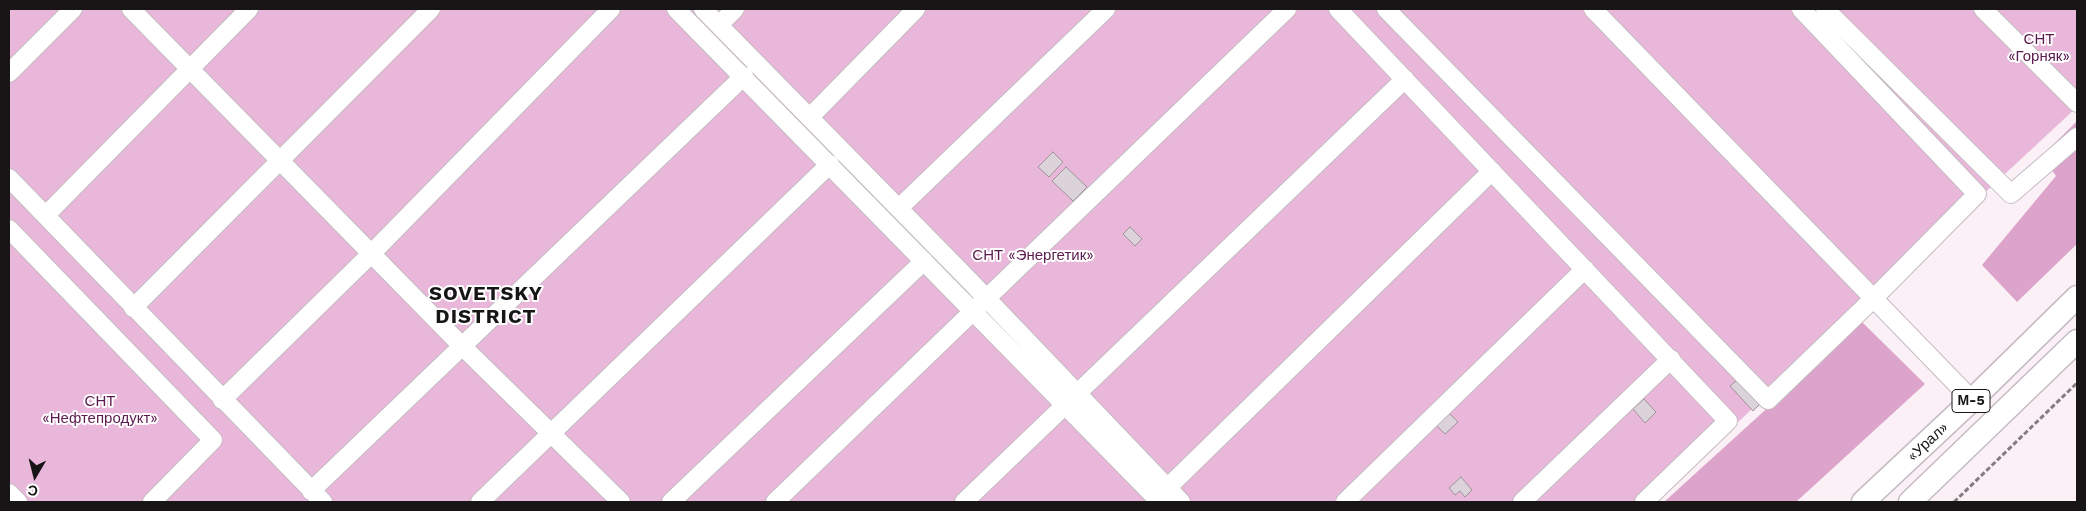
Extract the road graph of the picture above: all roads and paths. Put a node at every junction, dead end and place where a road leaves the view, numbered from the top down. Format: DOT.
graph roads {
  1 [pos="73,9"];
  2 [pos="131,9"];
  3 [pos="249,9"];
  4 [pos="431,9"];
  5 [pos="611,9"];
  6 [pos="676,9"];
  7 [pos="703,9"];
  8 [pos="735,9"];
  9 [pos="916,9"];
  10 [pos="1106,9"];
  11 [pos="1287,9"];
  12 [pos="1338,9"];
  13 [pos="1386,9"];
  14 [pos="1593,9"];
  15 [pos="1801,9"];
  16 [pos="1826,9"];
  17 [pos="1983,9"];
  18 [pos="719,25"];
  19 [pos="190,71"];
  20 [pos="9,72"];
  21 [pos="744,76"];
  22 [pos="1405,79"];
  23 [pos="2077,104"];
  24 [pos="810,117"];
  25 [pos="2077,137"];
  26 [pos="281,160"];
  27 [pos="830,164"];
  28 [pos="1492,171"];
  29 [pos="9,178"];
  30 [pos="900,208"];
  31 [pos="46,215"];
  32 [pos="9,229"];
  33 [pos="372,253"];
  34 [pos="924,260"];
  35 [pos="1585,269"];
  36 [pos="987,298"];
  37 [pos="2077,298"];
  38 [pos="1873,299"];
  39 [pos="133,308"];
  40 [pos="973,311"];
  41 [pos="2077,341"];
  42 [pos="462,345"];
  43 [pos="1671,359"];
  44 [pos="2077,383"];
  45 [pos="1071,399"];
  46 [pos="222,400"];
  47 [pos="1972,400"];
  48 [pos="550,432"];
  49 [pos="9,493"];
  50 [pos="317,497"];
  51 [pos="1159,498"];
  52 [pos="18,502"];
  53 [pos="152,502"];
  54 [pos="480,502"];
  55 [pos="621,502"];
  56 [pos="672,502"];
  57 [pos="775,502"];
  58 [pos="964,502"];
  59 [pos="1181,502"];
  60 [pos="1345,502"];
  61 [pos="1522,502"];
  62 [pos="1644,502"];
  63 [pos="1863,502"];
  64 [pos="1910,502"];
  65 [pos="1954,502"];
  1 -- 20 [label="lane"];
  2 -- 19 [label="lane"];
  3 -- 19 [label="lane"];
  4 -- 26 [label="lane"];
  5 -- 33 [label="lane"];
  6 -- 21 [label="lane"];
  7 -- 18 [label="lane"];
  8 -- 18 [label="lane"];
  9 -- 24 [label="lane"];
  10 -- 30 [label="lane"];
  11 -- 36 [label="lane"];
  12 -- 22 [label="lane"];
  13 -- 38 [label="lane"];
  14 -- 38 [label="lane"];
  15 -- 38 [label="lane"];
  16 -- 25 [label="lane"];
  17 -- 23 [label="lane"];
  18 -- 24 [label="lane"];
  19 -- 26 [label="lane"];
  19 -- 31 [label="lane"];
  21 -- 27 [label="lane"];
  21 -- 42 [label="lane"];
  22 -- 28 [label="lane"];
  22 -- 45 [label="lane"];
  24 -- 30 [label="lane"];
  26 -- 33 [label="lane"];
  26 -- 39 [label="lane"];
  27 -- 34 [label="lane"];
  27 -- 48 [label="lane"];
  28 -- 35 [label="lane"];
  28 -- 51 [label="lane"];
  29 -- 31 [label="lane"];
  30 -- 36 [label="lane"];
  31 -- 39 [label="lane"];
  32 -- 53 [label="lane"];
  33 -- 42 [label="lane"];
  33 -- 46 [label="lane"];
  34 -- 40 [label="lane"];
  34 -- 56 [label="lane"];
  35 -- 43 [label="lane"];
  35 -- 60 [label="lane"];
  36 -- 40 [label="lane"];
  36 -- 45 [label="lane"];
  37 -- 47 [label="main road, «Урал» / М-5"];
  38 -- 47 [label="lane"];
  39 -- 46 [label="lane"];
  40 -- 45 [label="lane"];
  40 -- 57 [label="lane"];
  41 -- 64 [label="main road, «Урал» / М-5"];
  42 -- 48 [label="lane"];
  42 -- 50 [label="lane"];
  43 -- 61 [label="lane"];
  43 -- 62 [label="lane"];
  44 -- 65 [label="path"];
  45 -- 51 [label="lane"];
  45 -- 58 [label="lane"];
  46 -- 50 [label="lane"];
  47 -- 63 [label="main road, «Урал» / М-5"];
  48 -- 54 [label="lane"];
  48 -- 55 [label="lane"];
  49 -- 52 [label="lane"];
  51 -- 59 [label="lane"];
}
